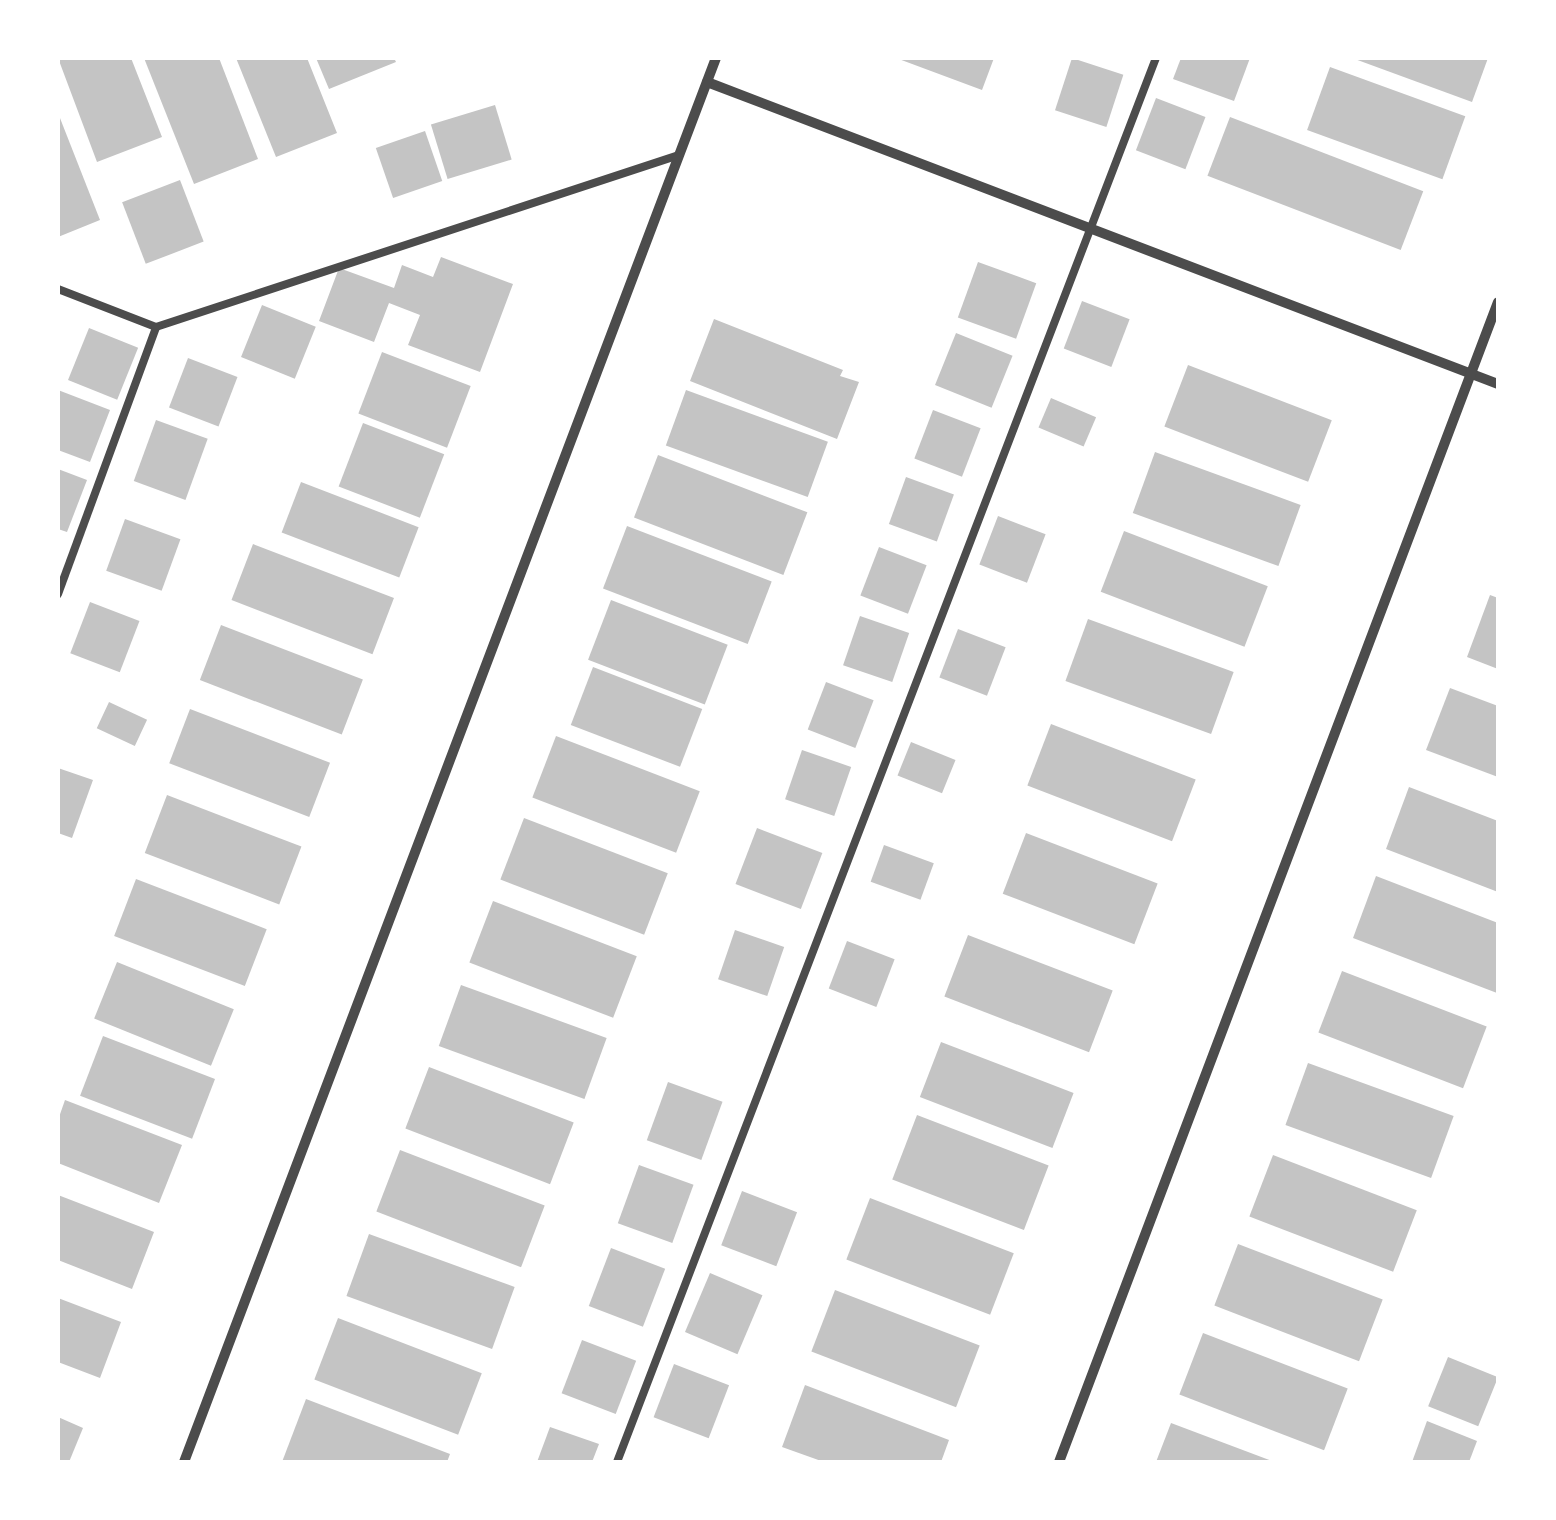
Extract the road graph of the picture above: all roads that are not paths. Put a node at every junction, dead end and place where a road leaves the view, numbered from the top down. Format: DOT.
graph roads {
  1 [pos="716,58"];
  2 [pos="1156,58"];
  3 [pos="707,82"];
  4 [pos="679,154"];
  5 [pos="1091,228"];
  6 [pos="58,289"];
  7 [pos="1498,302"];
  8 [pos="156,328"];
  9 [pos="1471,373"];
  10 [pos="1498,384"];
  11 [pos="58,594"];
  12 [pos="184,1462"];
  13 [pos="617,1462"];
  14 [pos="1059,1462"];
  1 -- 3 [label="street"];
  2 -- 5 [label="lane"];
  3 -- 4 [label="street"];
  3 -- 5 [label="street"];
  4 -- 8 [label="lane"];
  4 -- 12 [label="street"];
  5 -- 9 [label="street"];
  5 -- 13 [label="lane"];
  6 -- 8 [label="lane"];
  7 -- 9 [label="street"];
  8 -- 11 [label="lane"];
  9 -- 10 [label="street"];
  9 -- 14 [label="street"];
}
